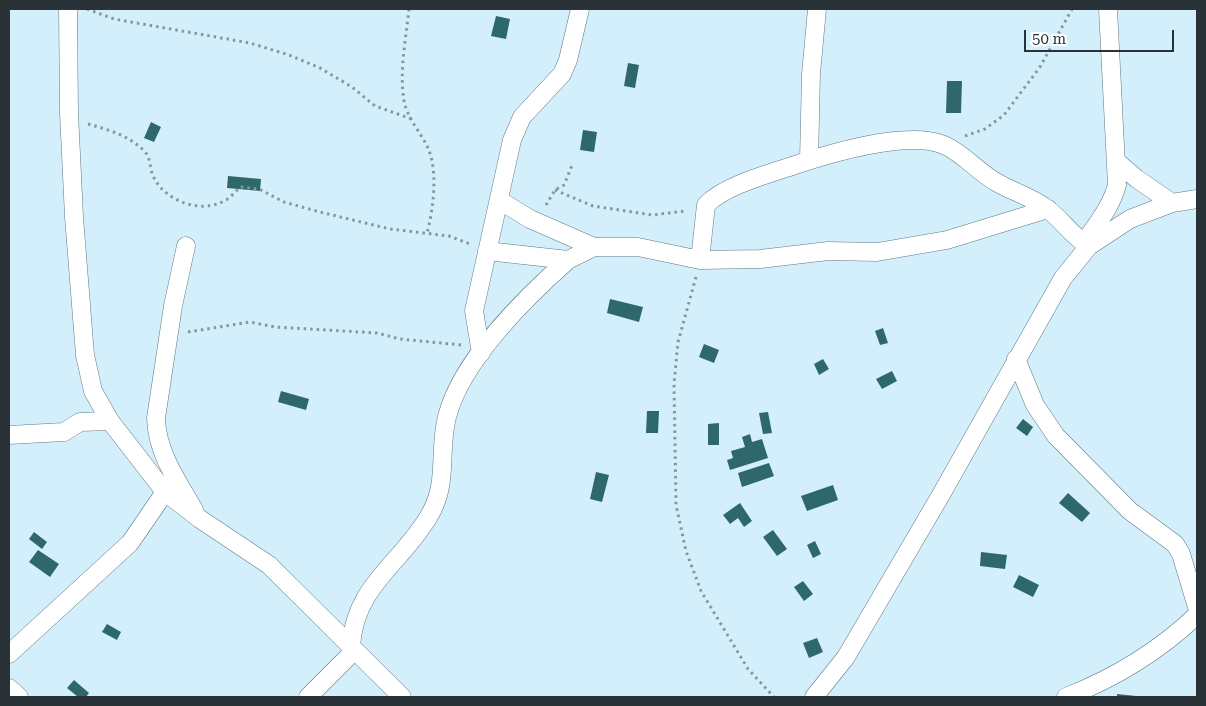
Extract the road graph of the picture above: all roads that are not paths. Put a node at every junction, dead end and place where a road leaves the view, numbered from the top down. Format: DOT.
graph roads {
  1 [pos="68,9"];
  2 [pos="580,9"];
  3 [pos="817,9"];
  4 [pos="1108,9"];
  5 [pos="808,160"];
  6 [pos="1116,161"];
  7 [pos="1197,199"];
  8 [pos="499,200"];
  9 [pos="1172,203"];
  10 [pos="1048,209"];
  11 [pos="1086,245"];
  12 [pos="186,246"];
  13 [pos="594,247"];
  14 [pos="487,251"];
  15 [pos="568,260"];
  16 [pos="700,260"];
  17 [pos="480,350"];
  18 [pos="1016,359"];
  19 [pos="110,421"];
  20 [pos="9,435"];
  21 [pos="165,492"];
  22 [pos="200,519"];
  23 [pos="1197,607"];
  24 [pos="1197,615"];
  25 [pos="353,648"];
  26 [pos="9,654"];
  27 [pos="308,697"];
  28 [pos="402,697"];
  29 [pos="814,697"];
  30 [pos="1066,697"];
  1 -- 19 [label="street"];
  2 -- 8 [label="street"];
  3 -- 5 [label="street"];
  4 -- 6 [label="street"];
  5 -- 10 [label="street"];
  5 -- 16 [label="street"];
  6 -- 9 [label="street"];
  6 -- 11 [label="street"];
  7 -- 9 [label="street"];
  8 -- 13 [label="street"];
  8 -- 14 [label="street"];
  9 -- 11 [label="street"];
  10 -- 11 [label="street"];
  10 -- 16 [label="street"];
  11 -- 18 [label="street"];
  12 -- 22 [label="street"];
  13 -- 15 [label="street"];
  13 -- 16 [label="street"];
  14 -- 15 [label="street"];
  14 -- 17 [label="street"];
  15 -- 17 [label="street"];
  17 -- 25 [label="street"];
  18 -- 23 [label="street"];
  18 -- 29 [label="street"];
  19 -- 20 [label="street"];
  19 -- 21 [label="street"];
  21 -- 22 [label="street"];
  21 -- 26 [label="street"];
  22 -- 25 [label="street"];
  24 -- 30 [label="street"];
  25 -- 27 [label="street"];
  25 -- 28 [label="street"];
}
